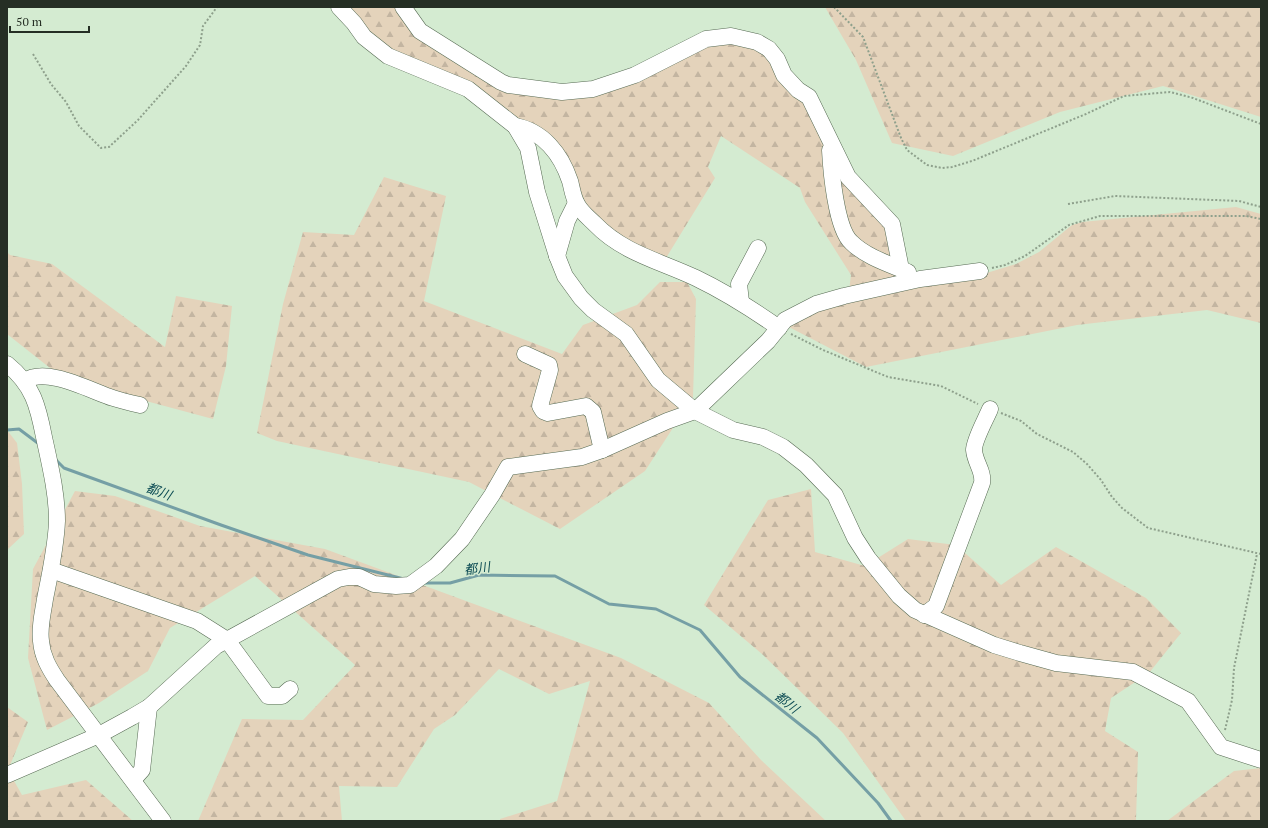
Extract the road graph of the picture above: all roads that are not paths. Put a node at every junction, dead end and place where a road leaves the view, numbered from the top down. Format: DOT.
graph roads {
  1 [pos="339,7"];
  2 [pos="403,7"];
  3 [pos="515,126"];
  4 [pos="830,140"];
  5 [pos="576,203"];
  6 [pos="758,248"];
  7 [pos="557,256"];
  8 [pos="901,269"];
  9 [pos="980,271"];
  10 [pos="920,279"];
  11 [pos="741,302"];
  12 [pos="779,328"];
  13 [pos="525,354"];
  14 [pos="7,364"];
  15 [pos="25,381"];
  16 [pos="140,404"];
  17 [pos="990,409"];
  18 [pos="695,411"];
  19 [pos="602,450"];
  20 [pos="51,570"];
  21 [pos="924,615"];
  22 [pos="227,640"];
  23 [pos="290,688"];
  24 [pos="149,707"];
  25 [pos="99,735"];
  26 [pos="1261,760"];
  27 [pos="7,775"];
  28 [pos="133,780"];
  29 [pos="163,821"];
  1 -- 3 [label="street"];
  2 -- 4 [label="street"];
  3 -- 5 [label="street"];
  3 -- 7 [label="street"];
  4 -- 8 [label="street"];
  4 -- 8 [label="street"];
  5 -- 7 [label="street"];
  5 -- 11 [label="street"];
  6 -- 11 [label="street"];
  7 -- 18 [label="street"];
  8 -- 10 [label="street"];
  9 -- 10 [label="street"];
  10 -- 12 [label="street"];
  11 -- 12 [label="street"];
  12 -- 18 [label="street"];
  13 -- 19 [label="street"];
  14 -- 15 [label="street"];
  15 -- 16 [label="street"];
  15 -- 20 [label="street"];
  17 -- 21 [label="street"];
  18 -- 19 [label="street"];
  18 -- 21 [label="street"];
  19 -- 22 [label="street"];
  20 -- 22 [label="street"];
  20 -- 25 [label="street"];
  21 -- 26 [label="street"];
  22 -- 23 [label="street"];
  22 -- 24 [label="street"];
  24 -- 25 [label="street"];
  24 -- 28 [label="street"];
  25 -- 27 [label="street"];
  25 -- 28 [label="street"];
  28 -- 29 [label="street"];
}
